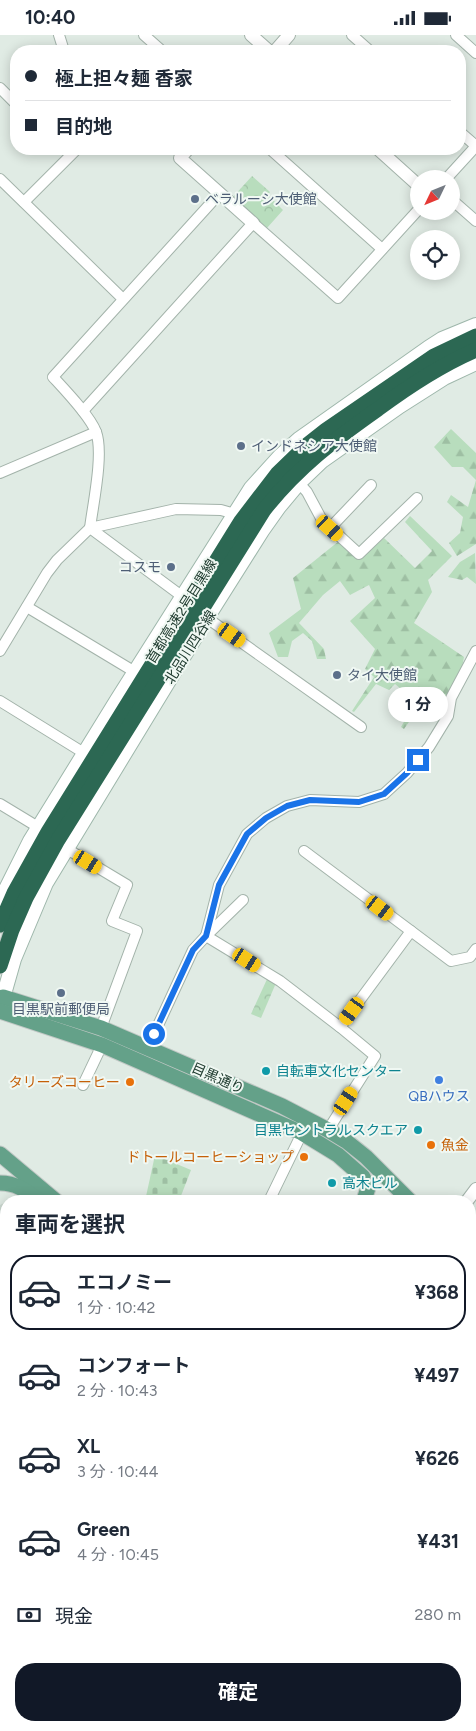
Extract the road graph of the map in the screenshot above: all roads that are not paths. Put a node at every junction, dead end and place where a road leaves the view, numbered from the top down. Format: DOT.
graph roads {
  1 [pos="144,35"];
  2 [pos="251,35"];
  3 [pos="289,35"];
  4 [pos="352,35"];
  5 [pos="456,35"];
  6 [pos="155,45"];
  7 [pos="262,45"];
  8 [pos="280,45"];
  9 [pos="363,45"];
  10 [pos="476,53"];
  11 [pos="0,89"];
  12 [pos="10,98"];
  13 [pos="466,137"];
  14 [pos="476,146"];
  15 [pos="66,155"];
  16 [pos="183,155"];
  17 [pos="277,155"];
  18 [pos="385,155"];
  19 [pos="454,170"];
  20 [pos="410,178"];
  21 [pos="0,179"];
  22 [pos="220,193"];
  23 [pos="24,202"];
  24 [pos="460,207"];
  25 [pos="410,219"];
  26 [pos="476,221"];
  27 [pos="253,223"];
  28 [pos="382,249"];
  29 [pos="122,299"];
  30 [pos="476,325"];
  31 [pos="476,336"];
  32 [pos="476,350"];
  33 [pos="476,363"];
  34 [pos="83,411"];
  35 [pos="96,432"];
  36 [pos="0,473"];
  37 [pos="299,483"];
  38 [pos="371,485"];
  39 [pos="417,498"];
  40 [pos="235,514"];
  41 [pos="90,528"];
  42 [pos="330,528"];
  43 [pos="182,597"];
  44 [pos="27,607"];
  45 [pos="207,618"];
  46 [pos="0,651"];
  47 [pos="476,651"];
  48 [pos="135,672"];
  49 [pos="0,701"];
  50 [pos="361,727"];
  51 [pos="84,753"];
  52 [pos="0,804"];
  53 [pos="38,827"];
  54 [pos="67,849"];
  55 [pos="304,851"];
  56 [pos="243,900"];
  57 [pos="0,901"];
  58 [pos="0,925"];
  59 [pos="410,931"];
  60 [pos="206,936"];
  61 [pos="476,949"];
  62 [pos="0,966"];
  63 [pos="1,1006"];
  64 [pos="340,1027"];
  65 [pos="101,1028"];
  66 [pos="102,1045"];
  67 [pos="148,1047"];
  68 [pos="84,1085"];
  69 [pos="328,1130"];
  70 [pos="302,1133"];
  71 [pos="0,1154"];
  72 [pos="0,1183"];
  73 [pos="32,1195"];
  74 [pos="49,1195"];
  75 [pos="272,1195"];
  76 [pos="366,1195"];
  77 [pos="404,1195"];
  1 -- 6 [label="street"];
  2 -- 7 [label="street"];
  3 -- 8 [label="street"];
  4 -- 9 [label="street"];
  5 -- 10 [label="street"];
  11 -- 12 [label="street"];
  13 -- 14 [label="street"];
  14 -- 19 [label="street"];
  15 -- 23 [label="street"];
  16 -- 22 [label="street"];
  17 -- 28 [label="street"];
  18 -- 20 [label="street"];
  21 -- 23 [label="street"];
  22 -- 27 [label="street"];
  22 -- 29 [label="street"];
  23 -- 29 [label="street"];
  24 -- 26 [label="street"];
  25 -- 28 [label="street"];
  27 -- 28 [label="street"];
  27 -- 34 [label="street"];
  29 -- 34 [label="street"];
  30 -- 40 [label="main road"];
  31 -- 58 [label="highway, 首都高速2号目黒線"];
  32 -- 62 [label="highway, 首都高速2号目黒線"];
  33 -- 37 [label="main road, 北品川四谷線"];
  34 -- 35 [label="street"];
  35 -- 36 [label="street"];
  35 -- 41 [label="street"];
  37 -- 42 [label="street"];
  37 -- 45 [label="main road, 北品川四谷線"];
  38 -- 42 [label="street"];
  39 -- 42 [label="street"];
  40 -- 41 [label="street"];
  40 -- 43 [label="main road"];
  41 -- 43 [label="street"];
  41 -- 44 [label="street"];
  43 -- 48 [label="main road"];
  44 -- 46 [label="street"];
  44 -- 48 [label="street"];
  45 -- 50 [label="street"];
  45 -- 54 [label="main road, 北品川四谷線"];
  47 -- 60 [label="street"];
  48 -- 51 [label="main road"];
  49 -- 51 [label="street"];
  51 -- 53 [label="main road"];
  52 -- 53 [label="street"];
  53 -- 57 [label="main road"];
  54 -- 63 [label="main road, 北品川四谷線"];
  54 -- 65 [label="street"];
  55 -- 59 [label="street"];
  56 -- 60 [label="street"];
  59 -- 61 [label="street"];
  59 -- 64 [label="street"];
  60 -- 64 [label="street"];
  60 -- 67 [label="street"];
  63 -- 65 [label="main road, 目黒通り"];
  63 -- 66 [label="main road, 目黒通り"];
  64 -- 69 [label="street"];
  65 -- 67 [label="main road, 目黒通り"];
  66 -- 68 [label="street"];
  66 -- 70 [label="main road, 目黒通り"];
  67 -- 69 [label="main road, 目黒通り"];
  69 -- 77 [label="main road, 目黒通り"];
  70 -- 75 [label="street"];
  70 -- 76 [label="main road, 目黒通り"];
  71 -- 74 [label="main road"];
  72 -- 73 [label="main road"];
}
